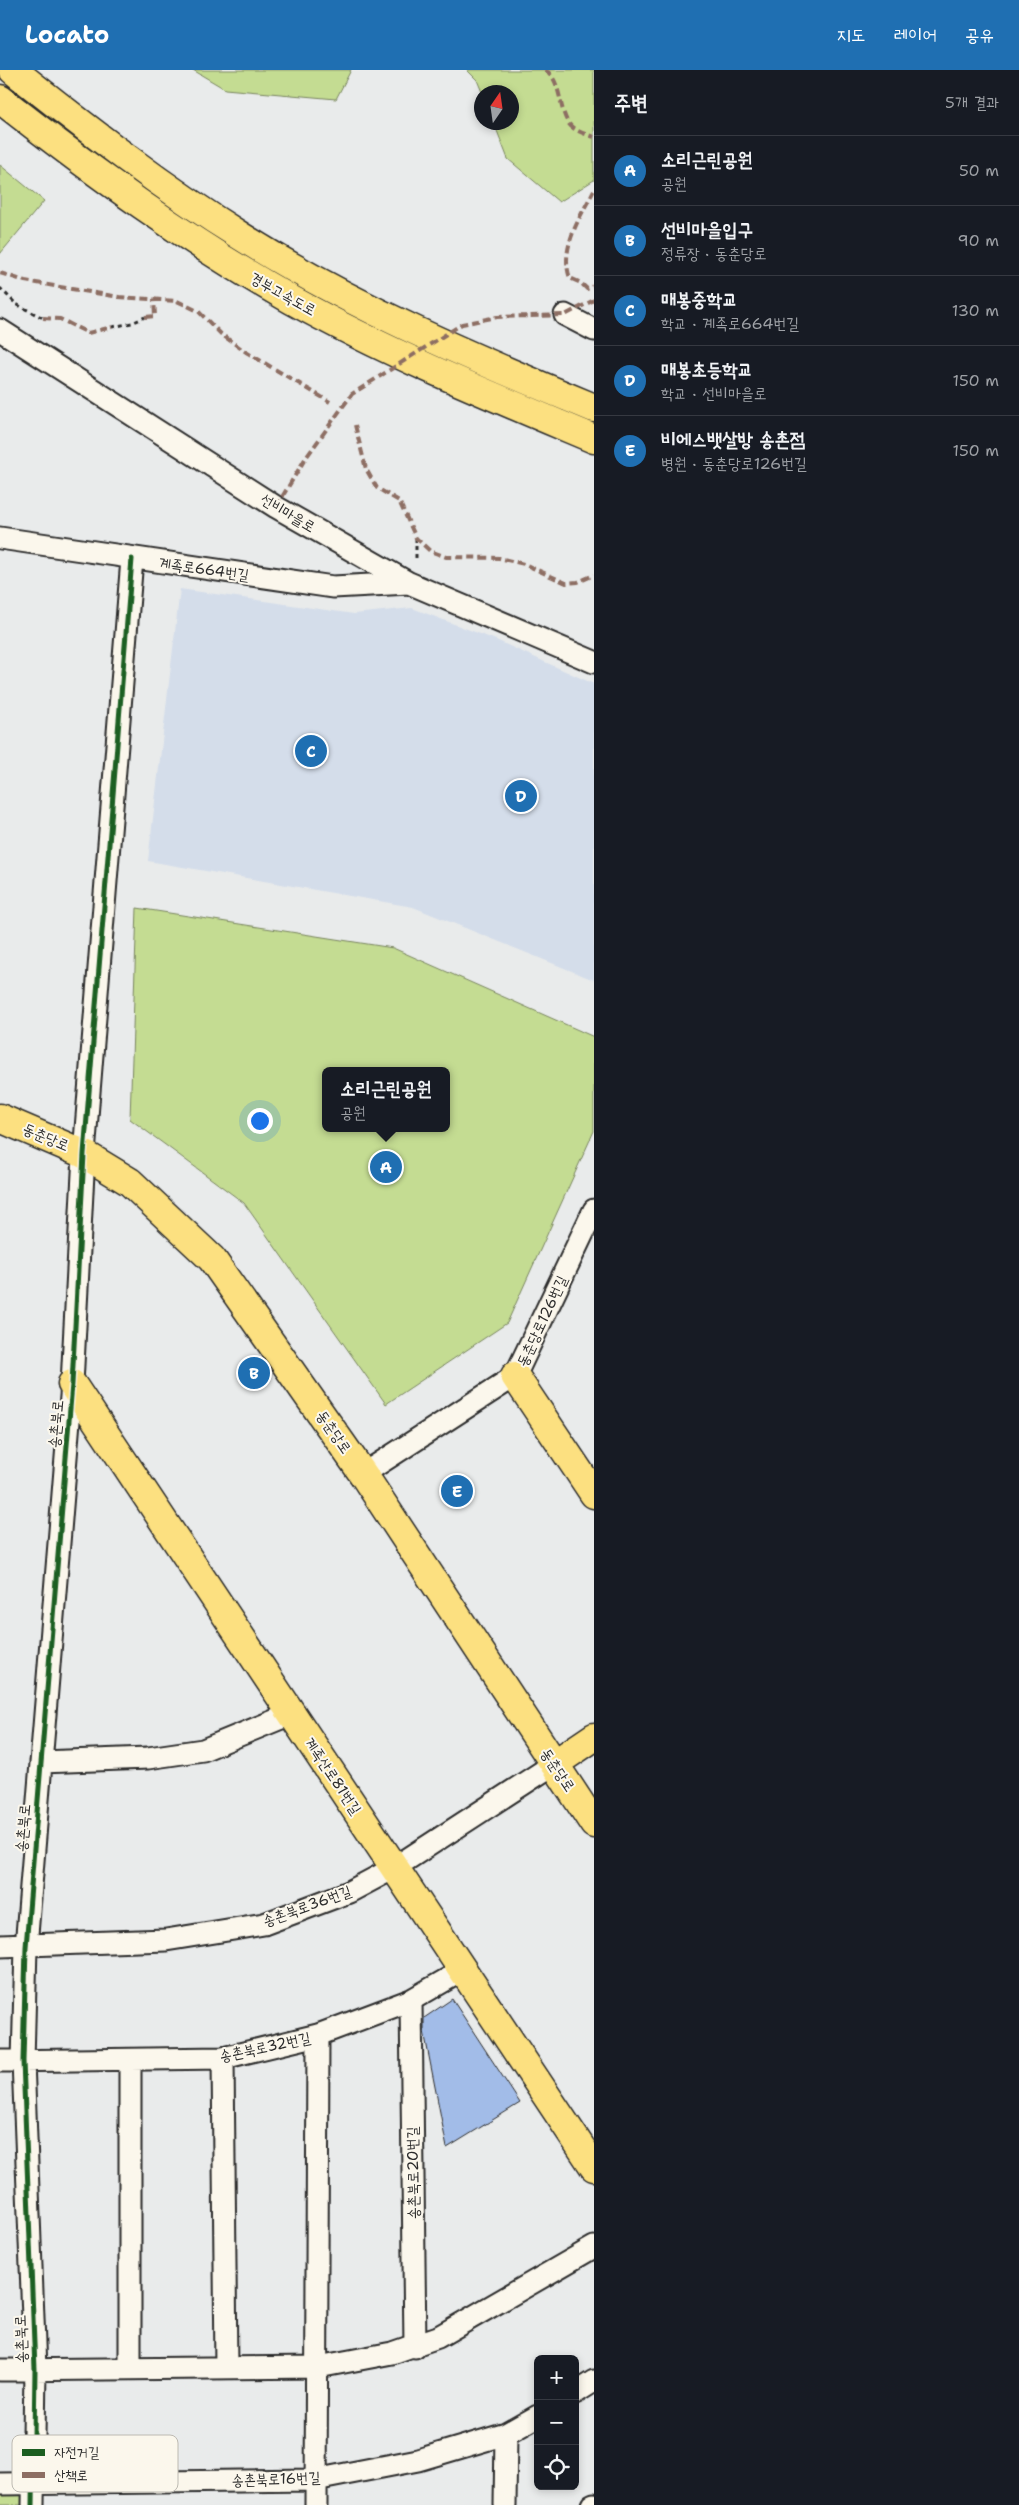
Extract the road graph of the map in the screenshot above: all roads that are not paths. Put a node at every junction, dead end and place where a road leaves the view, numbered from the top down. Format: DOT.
graph roads {
  1 [pos="13,70"];
  2 [pos="0,99"];
  3 [pos="565,315"];
  4 [pos="0,330"];
  5 [pos="594,330"];
  6 [pos="594,408"];
  7 [pos="594,439"];
  8 [pos="0,538"];
  9 [pos="132,559"];
  10 [pos="409,583"];
  11 [pos="594,662"];
  12 [pos="0,1118"];
  13 [pos="84,1154"];
  14 [pos="594,1210"];
  15 [pos="515,1376"];
  16 [pos="72,1384"];
  17 [pos="363,1474"];
  18 [pos="594,1494"];
  19 [pos="292,1714"];
  20 [pos="594,1738"];
  21 [pos="41,1762"];
  22 [pos="554,1764"];
  23 [pos="594,1824"];
  24 [pos="394,1868"];
  25 [pos="0,1946"];
  26 [pos="26,1947"];
  27 [pos="463,1970"];
  28 [pos="411,2000"];
  29 [pos="318,2035"];
  30 [pos="223,2058"];
  31 [pos="130,2060"];
  32 [pos="0,2061"];
  33 [pos="23,2061"];
  34 [pos="594,2167"];
  35 [pos="594,2247"];
  36 [pos="414,2347"];
  37 [pos="318,2367"];
  38 [pos="130,2368"];
  39 [pos="226,2368"];
  40 [pos="35,2369"];
  41 [pos="0,2370"];
  42 [pos="594,2381"];
  43 [pos="579,2390"];
  44 [pos="534,2418"];
  45 [pos="506,2434"];
  46 [pos="34,2435"];
  47 [pos="314,2480"];
  48 [pos="178,2481"];
  49 [pos="33,2492"];
  50 [pos="33,2505"];
  51 [pos="316,2505"];
  52 [pos="505,2505"];
  1 -- 6 [label="main road, 경부고속도로"];
  2 -- 7 [label="main road, 경부고속도로"];
  3 -- 5 [label="street"];
  4 -- 10 [label="street, 선비마을로"];
  8 -- 9 [label="street, 계족로664번길"];
  9 -- 10 [label="street, 계족로664번길"];
  9 -- 13 [label="street, 송촌북로"];
  10 -- 11 [label="street, 선비마을로"];
  12 -- 13 [label="main road, 동춘당로"];
  13 -- 16 [label="street, 송촌북로"];
  13 -- 17 [label="main road, 동춘당로"];
  14 -- 15 [label="street, 동춘당로126번길"];
  15 -- 17 [label="street, 동춘당로126번길"];
  15 -- 18 [label="main road"];
  16 -- 19 [label="main road, 계족산로81번길"];
  16 -- 21 [label="street, 송촌북로"];
  17 -- 22 [label="main road, 동춘당로"];
  19 -- 21 [label="street"];
  19 -- 24 [label="main road, 계족산로81번길"];
  20 -- 22 [label="main road"];
  21 -- 26 [label="street, 송촌북로"];
  22 -- 23 [label="main road, 동춘당로"];
  22 -- 24 [label="street, 송촌북로36번길"];
  24 -- 26 [label="street, 송촌북로36번길"];
  24 -- 27 [label="main road, 계족산로81번길"];
  25 -- 26 [label="street, 송촌북로36번길"];
  26 -- 33 [label="street, 송촌북로"];
  27 -- 28 [label="street, 송촌북로32번길"];
  27 -- 34 [label="main road, 계족산로81번길"];
  28 -- 29 [label="street, 송촌북로32번길"];
  28 -- 36 [label="street, 송촌북로20번길"];
  29 -- 30 [label="street, 송촌북로32번길"];
  29 -- 37 [label="street"];
  30 -- 31 [label="street, 송촌북로32번길"];
  30 -- 39 [label="street"];
  31 -- 33 [label="street, 송촌북로32번길"];
  31 -- 38 [label="street"];
  32 -- 33 [label="street, 송촌북로32번길"];
  33 -- 40 [label="street, 송촌북로"];
  35 -- 36 [label="street"];
  36 -- 37 [label="street"];
  37 -- 39 [label="street"];
  37 -- 47 [label="street"];
  38 -- 39 [label="street"];
  38 -- 40 [label="street"];
  40 -- 41 [label="street"];
  40 -- 46 [label="street, 송촌북로"];
  42 -- 43 [label="street"];
  44 -- 45 [label="street, 송촌북로16번길"];
  45 -- 47 [label="street, 송촌북로16번길"];
  45 -- 52 [label="street"];
  47 -- 48 [label="street, 송촌북로16번길"];
  47 -- 51 [label="street"];
  49 -- 50 [label="street, 송촌북로"];
}
